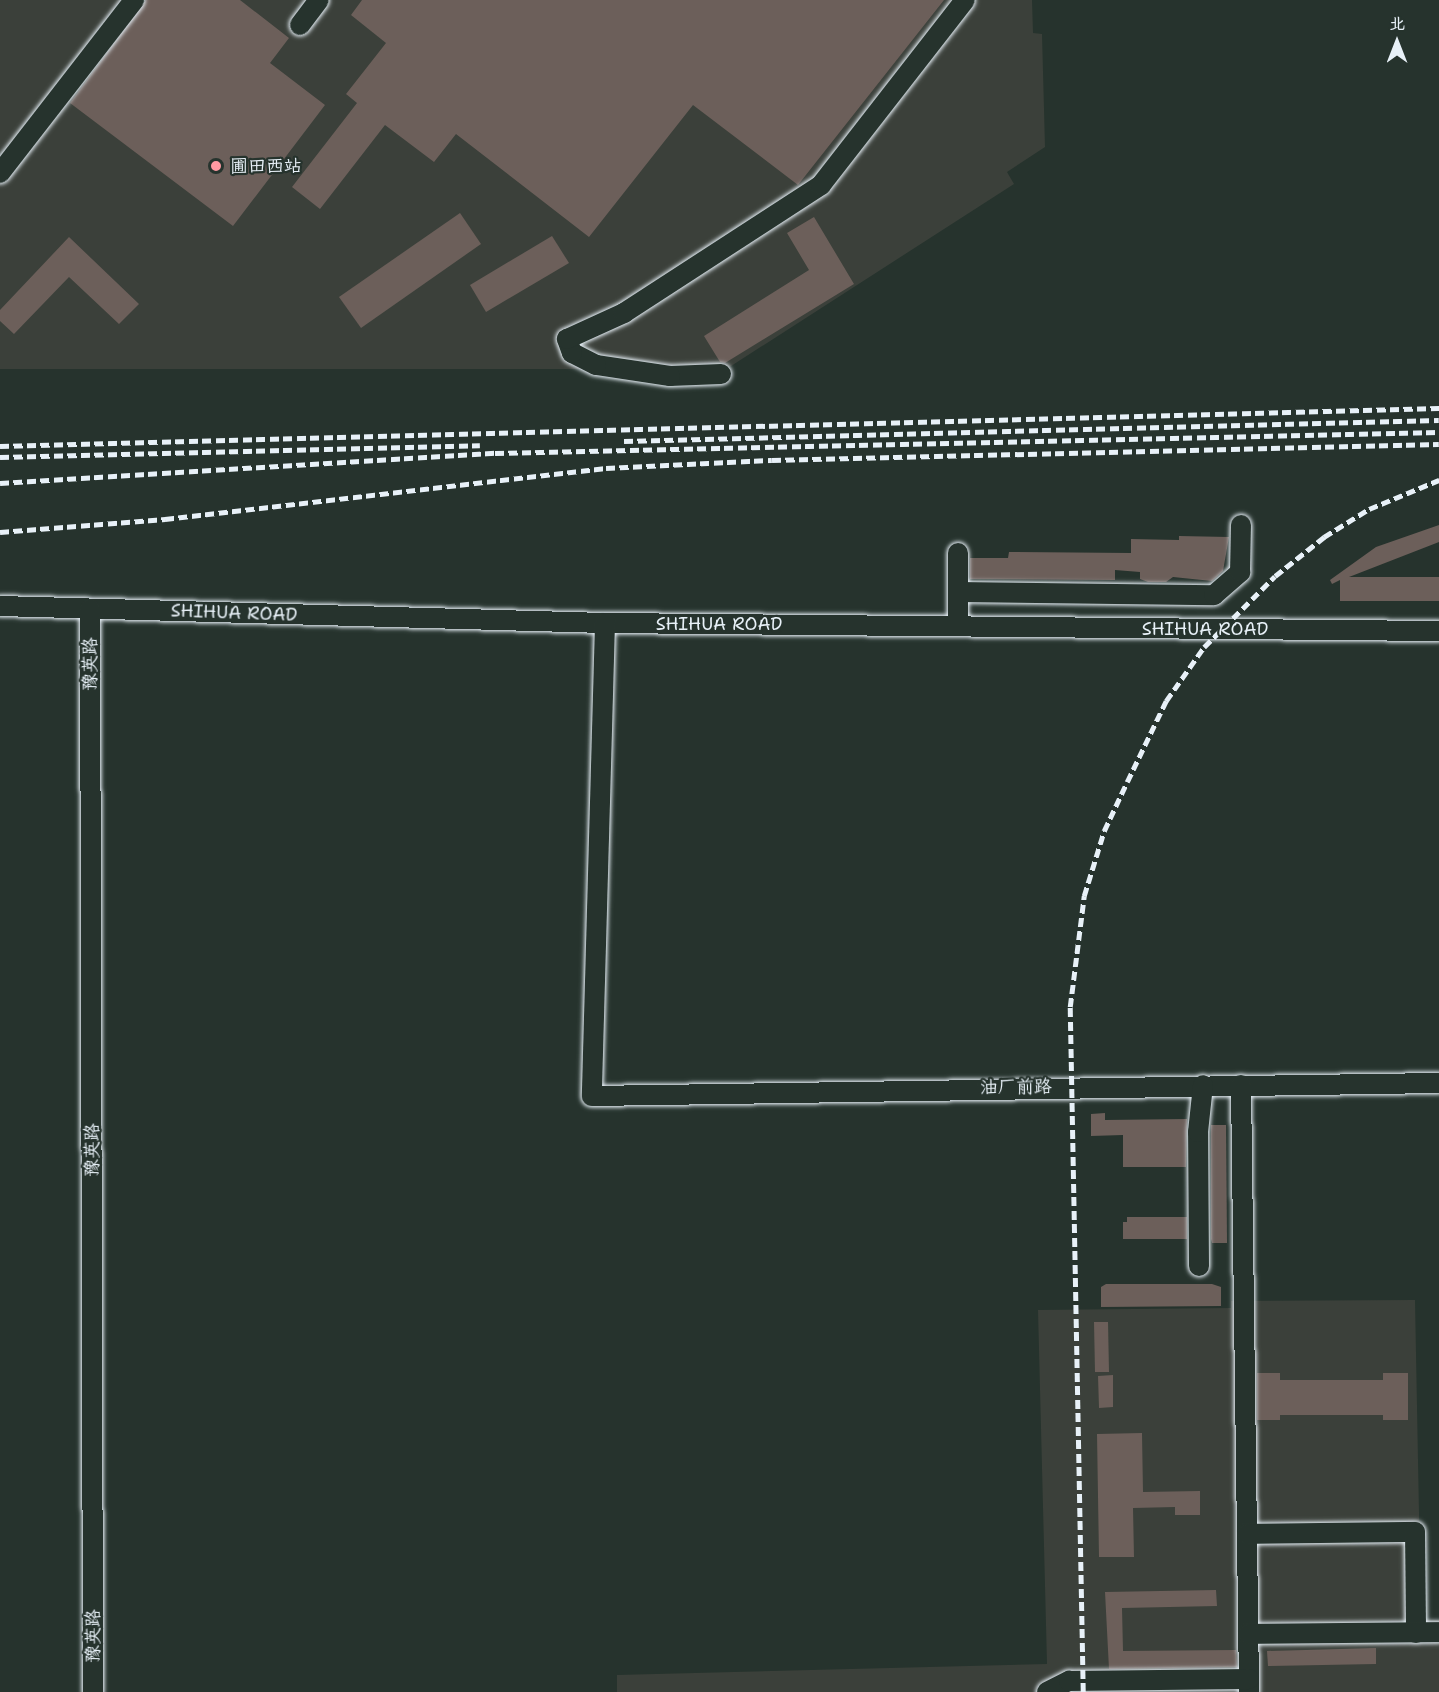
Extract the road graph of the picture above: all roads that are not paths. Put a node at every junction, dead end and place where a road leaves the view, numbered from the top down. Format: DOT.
graph roads {
  1 [pos="134,0"];
  2 [pos="319,0"];
  3 [pos="965,0"];
  4 [pos="300,25"];
  5 [pos="0,173"];
  6 [pos="721,374"];
  7 [pos="1241,525"];
  8 [pos="958,554"];
  9 [pos="958,592"];
  10 [pos="0,606"];
  11 [pos="90,609"];
  12 [pos="605,623"];
  13 [pos="958,626"];
  14 [pos="1439,631"];
  15 [pos="1439,1083"];
  16 [pos="1241,1084"];
  17 [pos="1203,1085"];
  18 [pos="1199,1266"];
  19 [pos="1247,1534"];
  20 [pos="1439,1632"];
  21 [pos="1416,1633"];
  22 [pos="1248,1634"];
  23 [pos="1249,1685"];
  24 [pos="1106,1686"];
  25 [pos="93,1692"];
  26 [pos="1047,1692"];
  1 -- 5 [label="street"];
  2 -- 4 [label="street"];
  3 -- 6 [label="street"];
  7 -- 9 [label="street"];
  8 -- 9 [label="street"];
  9 -- 13 [label="street"];
  10 -- 11 [label="street, SHIHUA ROAD"];
  11 -- 12 [label="street, SHIHUA ROAD"];
  11 -- 25 [label="street, 豫英路"];
  12 -- 13 [label="street, SHIHUA ROAD"];
  12 -- 17 [label="street, 油厂前路"];
  13 -- 14 [label="street, SHIHUA ROAD"];
  15 -- 16 [label="street, 油厂前路"];
  16 -- 17 [label="street, 油厂前路"];
  16 -- 19 [label="street"];
  17 -- 18 [label="street"];
  19 -- 21 [label="street"];
  19 -- 22 [label="street"];
  20 -- 21 [label="street"];
  21 -- 22 [label="street"];
  22 -- 23 [label="street"];
  23 -- 24 [label="street"];
  24 -- 26 [label="street"];
}
